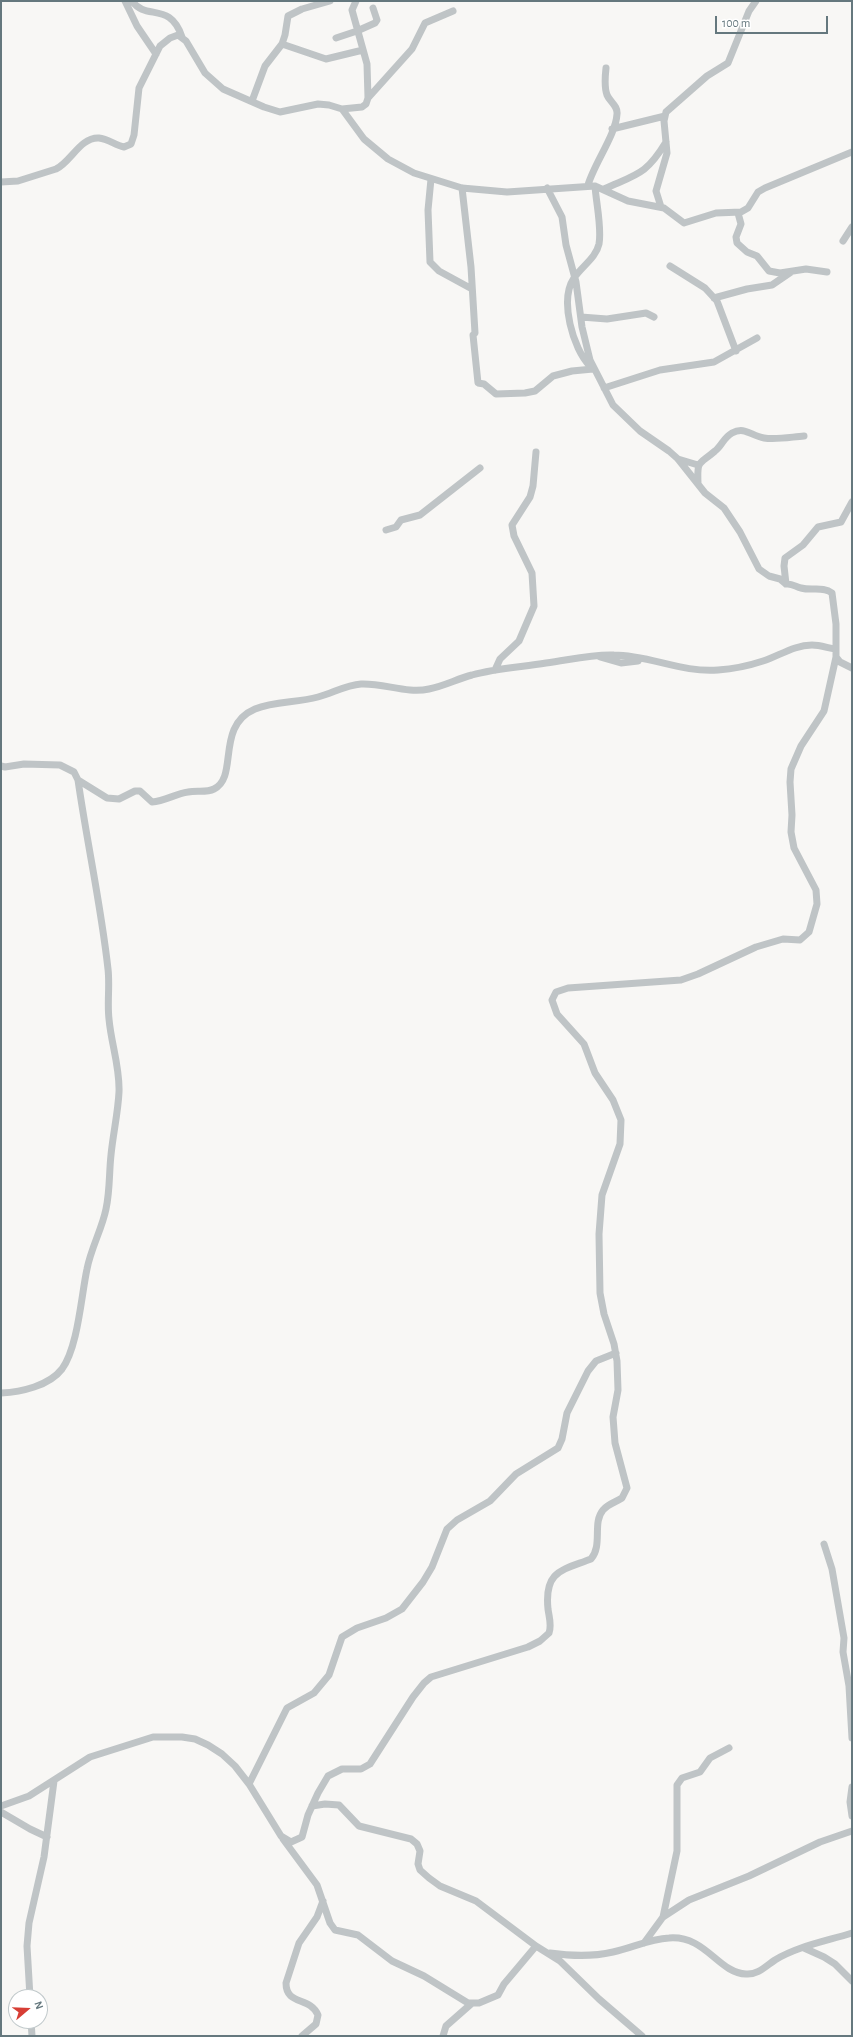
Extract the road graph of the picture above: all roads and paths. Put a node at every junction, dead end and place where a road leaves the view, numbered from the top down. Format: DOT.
graph roads {
  1 [pos="125,1"];
  2 [pos="132,1"];
  3 [pos="348,1"];
  4 [pos="356,1"];
  5 [pos="756,1"];
  6 [pos="325,2"];
  7 [pos="373,8"];
  8 [pos="352,10"];
  9 [pos="453,12"];
  10 [pos="357,31"];
  11 [pos="182,38"];
  12 [pos="336,38"];
  13 [pos="282,44"];
  14 [pos="363,50"];
  15 [pos="156,54"];
  16 [pos="606,68"];
  17 [pos="368,98"];
  18 [pos="252,101"];
  19 [pos="342,109"];
  20 [pos="665,116"];
  21 [pos="612,129"];
  22 [pos="666,142"];
  23 [pos="852,152"];
  24 [pos="431,179"];
  25 [pos="1,182"];
  26 [pos="591,186"];
  27 [pos="462,188"];
  28 [pos="547,188"];
  29 [pos="604,189"];
  30 [pos="661,207"];
  31 [pos="738,213"];
  32 [pos="852,228"];
  33 [pos="843,241"];
  34 [pos="670,266"];
  35 [pos="791,272"];
  36 [pos="827,272"];
  37 [pos="574,277"];
  38 [pos="472,289"];
  39 [pos="714,298"];
  40 [pos="581,317"];
  41 [pos="654,317"];
  42 [pos="757,338"];
  43 [pos="736,351"];
  44 [pos="593,369"];
  45 [pos="604,388"];
  46 [pos="804,436"];
  47 [pos="536,452"];
  48 [pos="678,459"];
  49 [pos="698,465"];
  50 [pos="480,468"];
  51 [pos="698,484"];
  52 [pos="852,502"];
  53 [pos="386,530"];
  54 [pos="786,584"];
  55 [pos="835,653"];
  56 [pos="852,668"];
  57 [pos="495,670"];
  58 [pos="1,766"];
  59 [pos="78,780"];
  60 [pos="616,1353"];
  61 [pos="1,1393"];
  62 [pos="824,1544"];
  63 [pos="852,1738"];
  64 [pos="729,1748"];
  65 [pos="54,1781"];
  66 [pos="249,1784"];
  67 [pos="852,1787"];
  68 [pos="1,1806"];
  69 [pos="312,1806"];
  70 [pos="1,1812"];
  71 [pos="852,1816"];
  72 [pos="852,1831"];
  73 [pos="280,1836"];
  74 [pos="47,1837"];
  75 [pos="323,1901"];
  76 [pos="663,1916"];
  77 [pos="852,1933"];
  78 [pos="644,1942"];
  79 [pos="536,1946"];
  80 [pos="804,1948"];
  81 [pos="548,1953"];
  82 [pos="852,1981"];
  83 [pos="30,1989"];
  84 [pos="471,2004"];
  85 [pos="302,2036"];
  86 [pos="443,2036"];
  87 [pos="642,2036"];
  1 -- 15 [label="street"];
  2 -- 11 [label="street"];
  3 -- 8 [label="street"];
  4 -- 8 [label="street"];
  5 -- 20 [label="street"];
  6 -- 13 [label="street"];
  7 -- 10 [label="street"];
  8 -- 10 [label="street"];
  9 -- 17 [label="street"];
  10 -- 12 [label="street"];
  10 -- 14 [label="street"];
  11 -- 15 [label="street"];
  11 -- 18 [label="street"];
  13 -- 14 [label="street"];
  13 -- 18 [label="street"];
  14 -- 17 [label="street"];
  15 -- 25 [label="street"];
  16 -- 21 [label="street"];
  17 -- 19 [label="street"];
  18 -- 19 [label="street"];
  19 -- 24 [label="street"];
  20 -- 21 [label="street"];
  20 -- 22 [label="street"];
  21 -- 26 [label="street"];
  22 -- 29 [label="street"];
  22 -- 30 [label="street"];
  23 -- 31 [label="street"];
  24 -- 27 [label="street"];
  24 -- 38 [label="street"];
  26 -- 28 [label="street"];
  26 -- 29 [label="street"];
  26 -- 37 [label="street"];
  27 -- 28 [label="street"];
  27 -- 38 [label="street"];
  28 -- 37 [label="street"];
  29 -- 30 [label="street"];
  30 -- 31 [label="street"];
  31 -- 35 [label="street"];
  32 -- 33 [label="street"];
  34 -- 39 [label="street"];
  35 -- 36 [label="street"];
  35 -- 39 [label="street"];
  37 -- 40 [label="street"];
  37 -- 44 [label="street"];
  38 -- 44 [label="street"];
  39 -- 43 [label="street"];
  40 -- 41 [label="street"];
  40 -- 44 [label="street"];
  42 -- 43 [label="street"];
  43 -- 45 [label="street"];
  44 -- 45 [label="street"];
  45 -- 48 [label="street"];
  46 -- 49 [label="street"];
  47 -- 57 [label="street"];
  48 -- 49 [label="street"];
  48 -- 51 [label="street"];
  49 -- 51 [label="street"];
  50 -- 53 [label="street"];
  51 -- 54 [label="street"];
  52 -- 54 [label="street"];
  54 -- 55 [label="street"];
  55 -- 56 [label="street"];
  55 -- 57 [label="street"];
  55 -- 60 [label="street"];
  57 -- 59 [label="street"];
  58 -- 59 [label="street"];
  59 -- 61 [label="street"];
  60 -- 66 [label="street"];
  60 -- 69 [label="street"];
  62 -- 63 [label="street"];
  64 -- 76 [label="street"];
  65 -- 66 [label="street"];
  65 -- 68 [label="street"];
  65 -- 74 [label="street"];
  66 -- 73 [label="street"];
  67 -- 71 [label="street"];
  69 -- 73 [label="street"];
  69 -- 79 [label="street"];
  70 -- 74 [label="street"];
  72 -- 76 [label="street"];
  73 -- 75 [label="street"];
  74 -- 83 [label="street"];
  75 -- 84 [label="street"];
  75 -- 85 [label="street"];
  76 -- 78 [label="street"];
  77 -- 80 [label="street"];
  78 -- 80 [label="street"];
  78 -- 81 [label="street"];
  79 -- 81 [label="street"];
  79 -- 84 [label="street"];
  80 -- 82 [label="street"];
  81 -- 87 [label="street"];
  84 -- 86 [label="street"];
}
